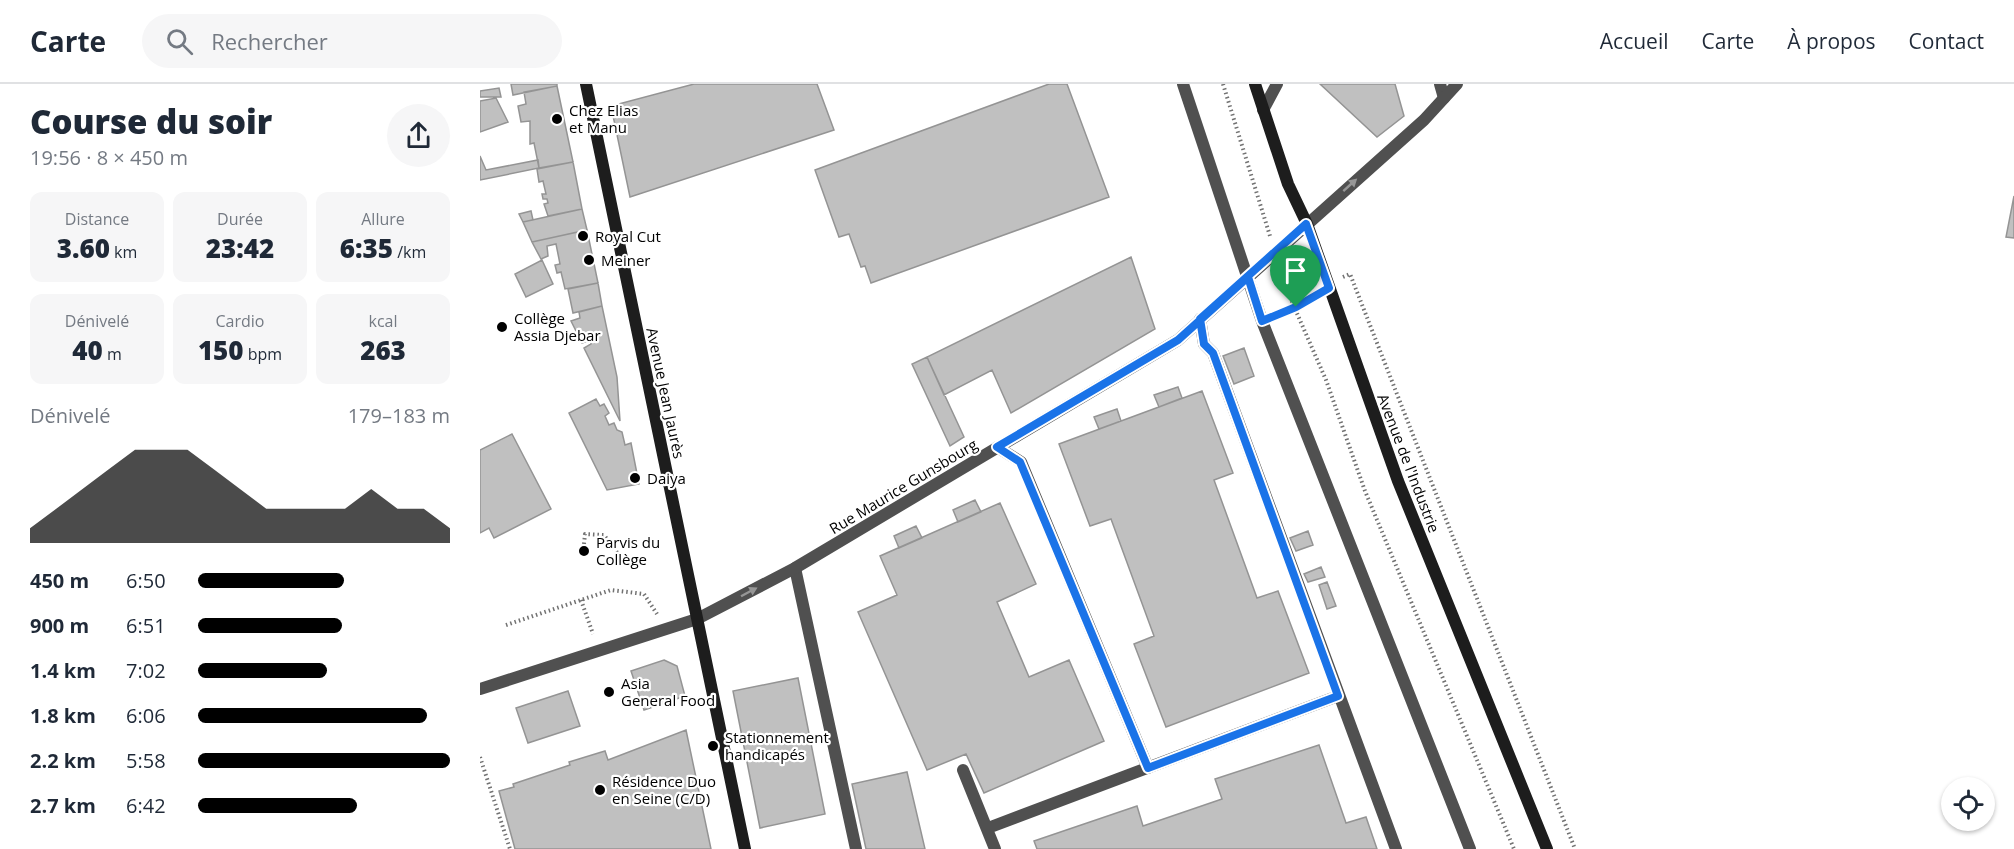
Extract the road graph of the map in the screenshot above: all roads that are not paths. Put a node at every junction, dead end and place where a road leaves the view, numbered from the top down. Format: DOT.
graph roads {
  1 [pos="586,84"];
  2 [pos="1183,84"];
  3 [pos="1255,84"];
  4 [pos="1277,84"];
  5 [pos="1440,84"];
  6 [pos="1457,84"];
  7 [pos="1444,99"];
  8 [pos="1263,110"];
  9 [pos="1306,224"];
  10 [pos="1248,277"];
  11 [pos="1200,319"];
  12 [pos="997,447"];
  13 [pos="795,568"];
  14 [pos="697,619"];
  15 [pos="480,689"];
  16 [pos="1338,696"];
  17 [pos="1148,768"];
  18 [pos="963,770"];
  19 [pos="988,828"];
  20 [pos="745,849"];
  21 [pos="856,849"];
  22 [pos="995,849"];
  23 [pos="1396,849"];
  24 [pos="1470,849"];
  25 [pos="1546,849"];
  1 -- 14 [label="main road, Avenue Jean Jaurès"];
  2 -- 10 [label="street"];
  3 -- 8 [label="main road, Avenue de l'Industrie"];
  4 -- 8 [label="street"];
  5 -- 7 [label="street"];
  6 -- 7 [label="street, Rue Maurice Gunsbourg"];
  9 -- 7 [label="street, Rue Maurice Gunsbourg, one-way"];
  8 -- 9 [label="main road, Avenue de l'Industrie"];
  9 -- 10 [label="street, Rue Maurice Gunsbourg"];
  9 -- 25 [label="main road, Avenue de l'Industrie"];
  10 -- 11 [label="street, Rue Maurice Gunsbourg"];
  10 -- 24 [label="street"];
  11 -- 12 [label="street, Rue Maurice Gunsbourg"];
  11 -- 16 [label="street"];
  12 -- 13 [label="street, Rue Maurice Gunsbourg"];
  12 -- 17 [label="street"];
  14 -- 13 [label="street, Rue Maurice Gunsbourg, one-way"];
  13 -- 21 [label="street"];
  14 -- 15 [label="street, Rue Maurice Gunsbourg"];
  14 -- 20 [label="main road, Avenue Jean Jaurès"];
  16 -- 17 [label="street"];
  16 -- 23 [label="street"];
  17 -- 19 [label="street"];
  18 -- 19 [label="street"];
  19 -- 22 [label="street"];
}
